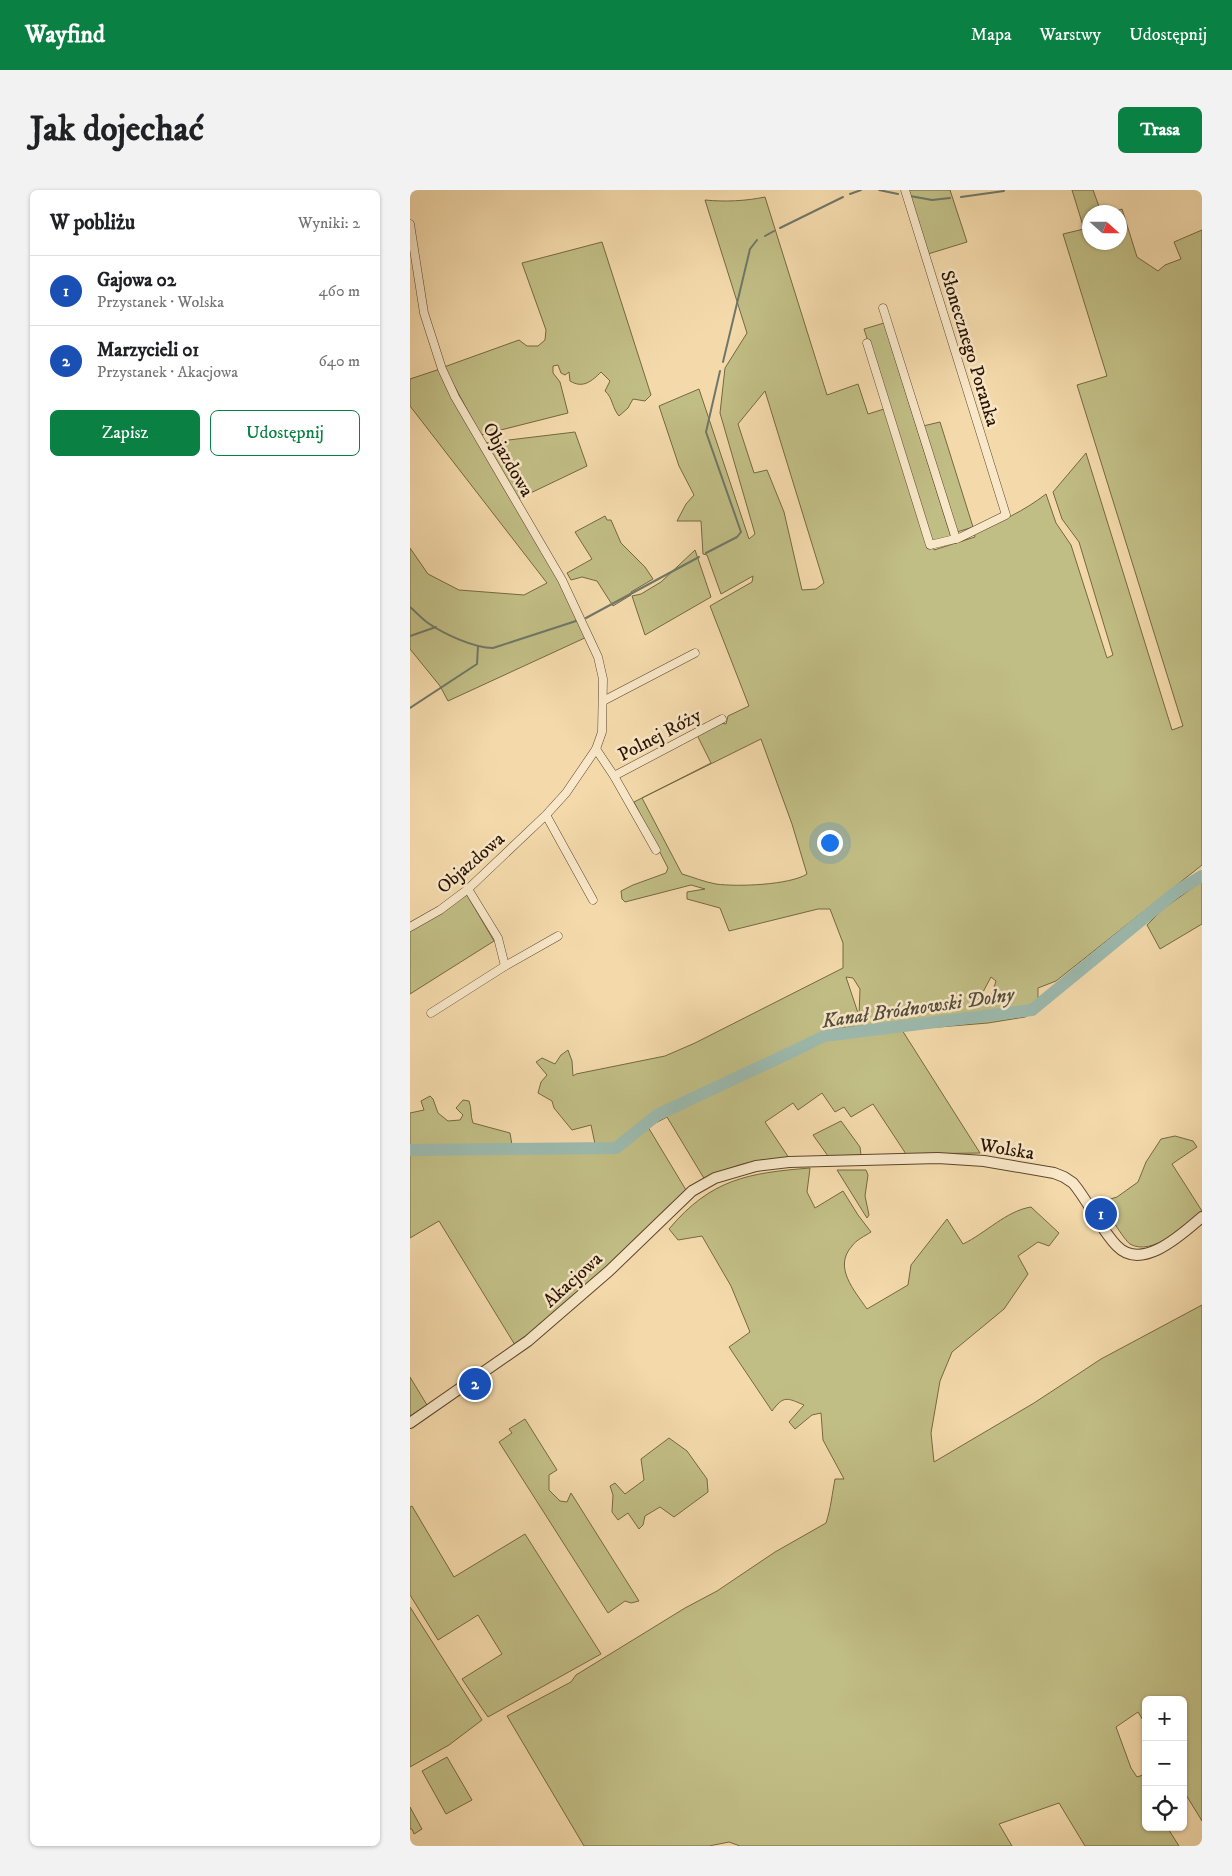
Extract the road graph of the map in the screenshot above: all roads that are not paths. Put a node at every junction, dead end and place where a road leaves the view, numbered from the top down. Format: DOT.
graph roads {
  1 [pos="905,190"];
  2 [pos="410,224"];
  3 [pos="883,308"];
  4 [pos="867,343"];
  5 [pos="956,539"];
  6 [pos="695,653"];
  7 [pos="603,701"];
  8 [pos="722,719"];
  9 [pos="596,749"];
  10 [pos="614,776"];
  11 [pos="546,815"];
  12 [pos="656,850"];
  13 [pos="468,889"];
  14 [pos="593,900"];
  15 [pos="410,927"];
  16 [pos="558,936"];
  17 [pos="505,966"];
  18 [pos="431,1013"];
  19 [pos="756,1166"];
  20 [pos="1202,1217"];
  21 [pos="410,1423"];
  1 -- 5 [label="street, Słonecznego Poranka"];
  2 -- 7 [label="street, Objazdowa"];
  3 -- 5 [label="street"];
  4 -- 5 [label="street"];
  6 -- 7 [label="street"];
  7 -- 9 [label="street, Objazdowa"];
  8 -- 10 [label="street, Polnej Róży"];
  9 -- 10 [label="street, Polnej Róży"];
  9 -- 11 [label="street, Objazdowa"];
  10 -- 12 [label="street"];
  11 -- 13 [label="street, Objazdowa"];
  11 -- 14 [label="street"];
  13 -- 15 [label="street, Objazdowa"];
  13 -- 17 [label="street"];
  16 -- 17 [label="street"];
  17 -- 18 [label="street"];
  19 -- 20 [label="street, Wolska"];
  19 -- 21 [label="street, Akacjowa"];
}
